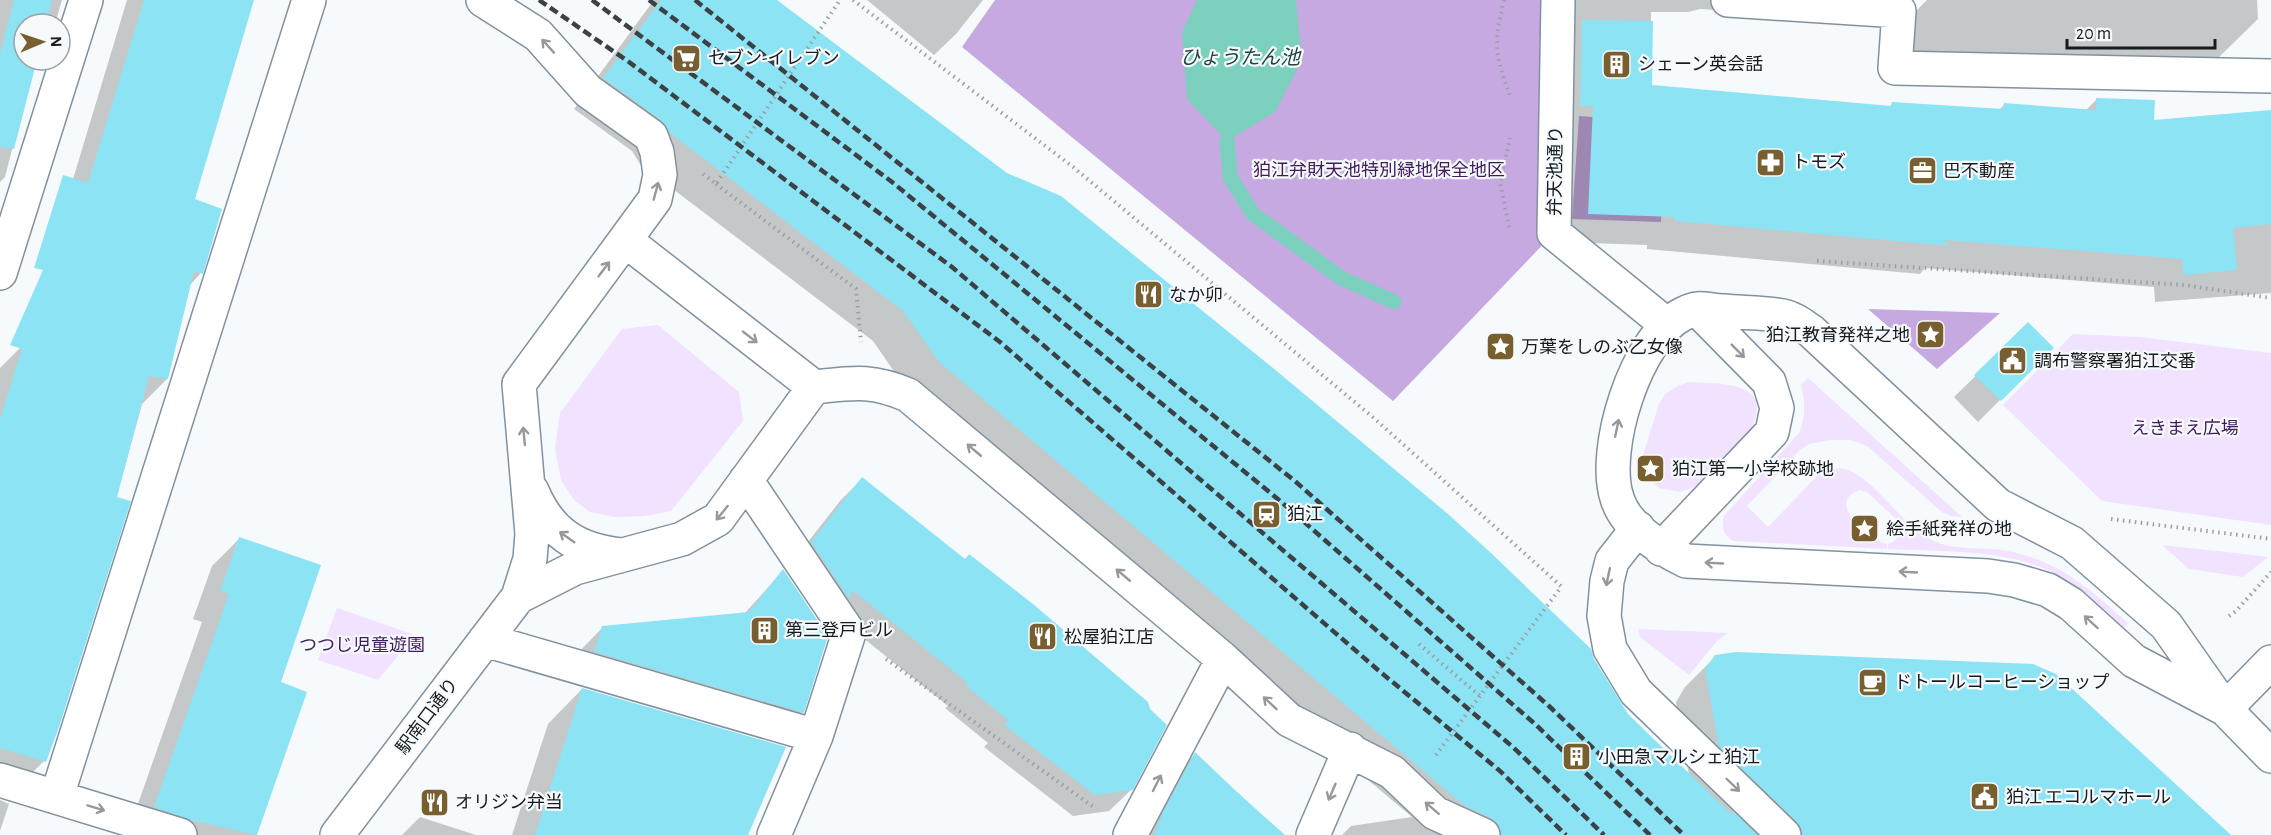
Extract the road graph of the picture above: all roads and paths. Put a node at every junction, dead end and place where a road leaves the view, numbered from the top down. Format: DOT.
graph roads {
  1 [pos="86,0"];
  2 [pos="309,0"];
  3 [pos="483,0"];
  4 [pos="840,0"];
  5 [pos="853,0"];
  6 [pos="1504,0"];
  7 [pos="1558,0"];
  8 [pos="1728,0"];
  9 [pos="1900,6"];
  10 [pos="2271,76"];
  11 [pos="1512,101"];
  12 [pos="1511,136"];
  13 [pos="698,170"];
  14 [pos="716,184"];
  15 [pos="1509,229"];
  16 [pos="625,240"];
  17 [pos="1818,261"];
  18 [pos="0,273"];
  19 [pos="2271,298"];
  20 [pos="1696,309"];
  21 [pos="1668,325"];
  22 [pos="861,348"];
  23 [pos="814,387"];
  24 [pos="746,480"];
  25 [pos="529,483"];
  26 [pos="2104,518"];
  27 [pos="1650,538"];
  28 [pos="2271,539"];
  29 [pos="622,555"];
  30 [pos="2271,572"];
  31 [pos="1561,587"];
  32 [pos="518,597"];
  33 [pos="1604,616"];
  34 [pos="2229,616"];
  35 [pos="849,633"];
  36 [pos="485,640"];
  37 [pos="1419,644"];
  38 [pos="1223,659"];
  39 [pos="2271,662"];
  40 [pos="1480,696"];
  41 [pos="2225,709"];
  42 [pos="816,736"];
  43 [pos="1350,749"];
  44 [pos="2271,756"];
  45 [pos="0,780"];
  46 [pos="1411,789"];
  47 [pos="57,796"];
  48 [pos="1130,834"];
  49 [pos="180,835"];
  50 [pos="337,835"];
  51 [pos="774,835"];
  52 [pos="1313,835"];
  53 [pos="1483,835"];
  54 [pos="1784,835"];
  1 -- 18 [label="street"];
  2 -- 47 [label="street"];
  16 -- 3 [label="street, one-way"];
  4 -- 14 [label="path"];
  5 -- 31 [label="path"];
  6 -- 11 [label="path"];
  7 -- 21 [label="street, 弁天池通り"];
  8 -- 9 [label="street"];
  9 -- 10 [label="street"];
  12 -- 15 [label="path"];
  13 -- 14 [label="path"];
  14 -- 22 [label="path"];
  16 -- 23 [label="street, one-way"];
  25 -- 16 [label="street, one-way"];
  17 -- 19 [label="path"];
  20 -- 21 [label="street"];
  20 -- 27 [label="street, one-way"];
  20 -- 41 [label="street"];
  27 -- 21 [label="street, one-way"];
  23 -- 24 [label="street"];
  38 -- 23 [label="street, one-way"];
  24 -- 29 [label="street, one-way"];
  24 -- 35 [label="street"];
  29 -- 25 [label="street, one-way"];
  25 -- 32 [label="street"];
  26 -- 28 [label="path"];
  27 -- 33 [label="street, one-way"];
  41 -- 27 [label="street, one-way"];
  29 -- 32 [label="street"];
  30 -- 34 [label="path"];
  31 -- 33 [label="path"];
  31 -- 40 [label="path"];
  32 -- 36 [label="street, 駅南口通り"];
  33 -- 54 [label="street, one-way"];
  35 -- 42 [label="street"];
  35 -- 48 [label="path"];
  36 -- 42 [label="street"];
  36 -- 50 [label="street, 駅南口通り"];
  37 -- 40 [label="path"];
  43 -- 38 [label="street, one-way"];
  48 -- 38 [label="street, one-way"];
  39 -- 41 [label="street"];
  40 -- 46 [label="path"];
  41 -- 44 [label="street"];
  42 -- 51 [label="street"];
  43 -- 46 [label="street"];
  43 -- 52 [label="street, one-way"];
  45 -- 47 [label="street"];
  53 -- 46 [label="street, one-way"];
  47 -- 49 [label="street, one-way"];
}
